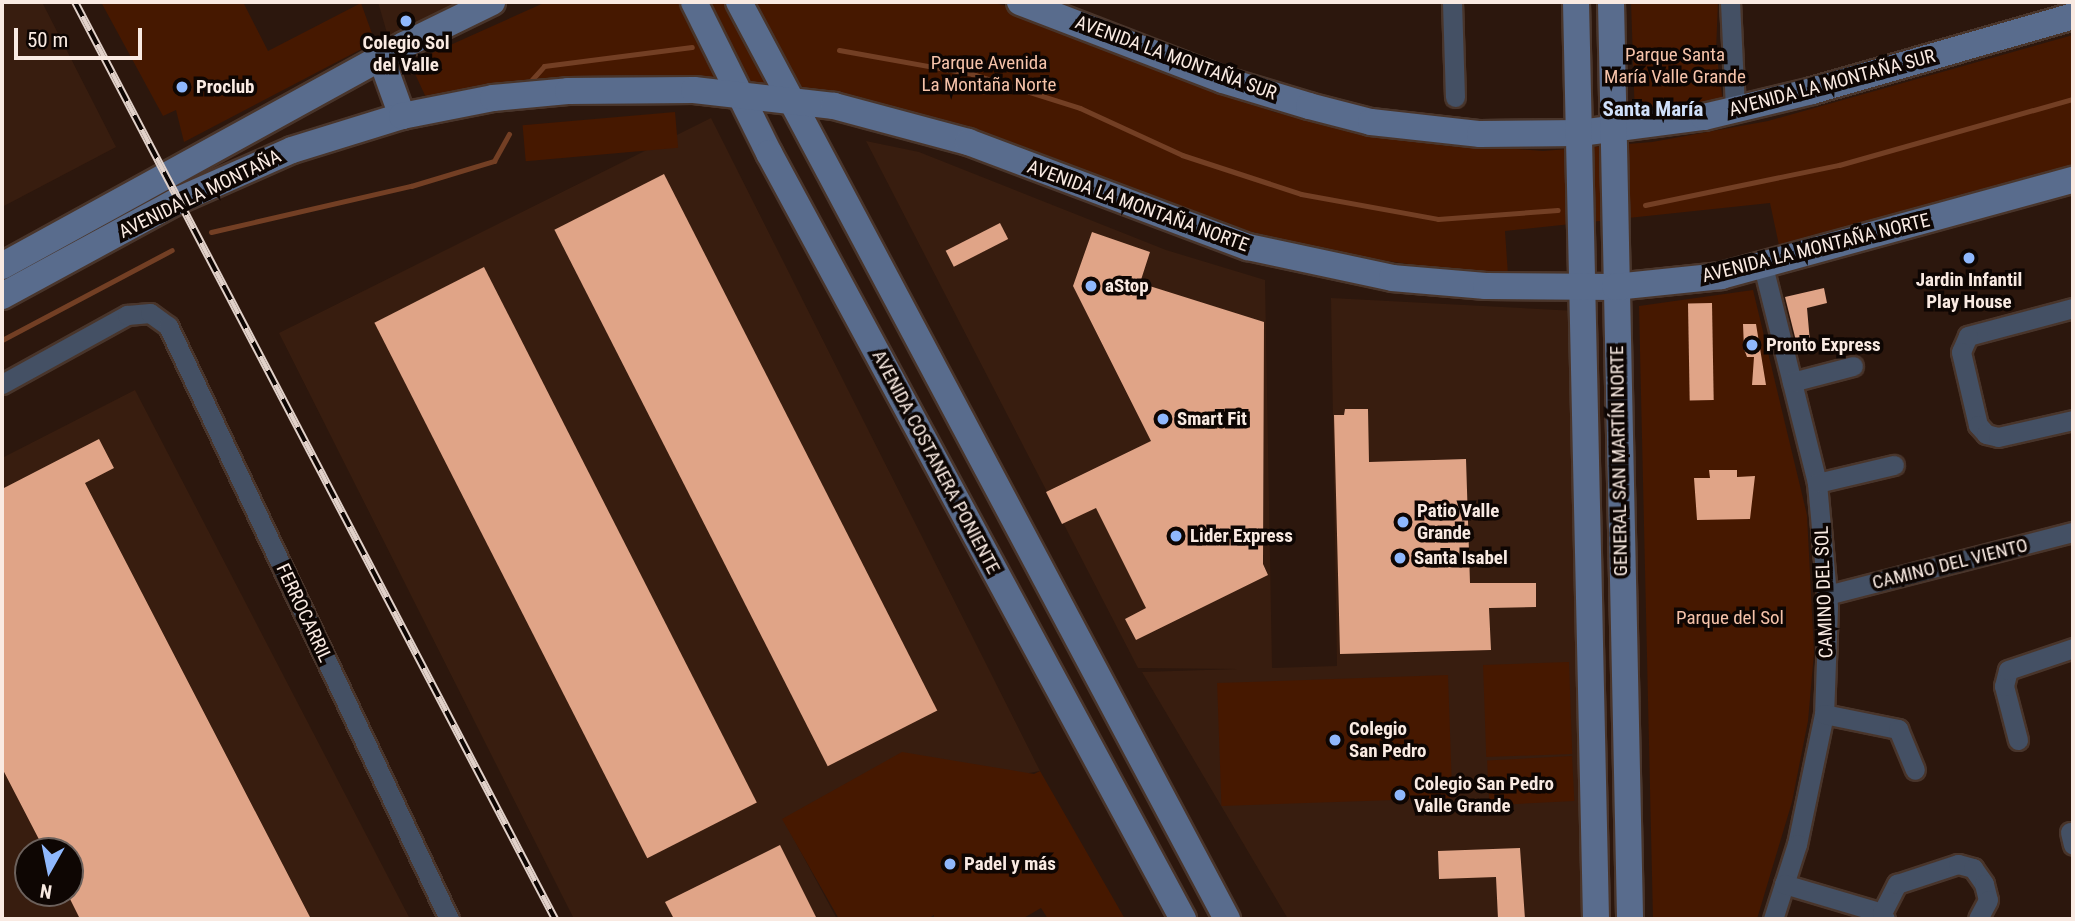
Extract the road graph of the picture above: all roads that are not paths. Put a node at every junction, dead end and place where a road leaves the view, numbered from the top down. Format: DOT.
graph roads {
  1 [pos="492,2"];
  2 [pos="694,2"];
  3 [pos="739,2"];
  4 [pos="1020,2"];
  5 [pos="1452,2"];
  6 [pos="1576,2"];
  7 [pos="1611,2"];
  8 [pos="1730,2"];
  9 [pos="2073,16"];
  10 [pos="381,58"];
  11 [pos="742,95"];
  12 [pos="1455,97"];
  13 [pos="790,99"];
  14 [pos="1735,109"];
  15 [pos="402,116"];
  16 [pos="1614,130"];
  17 [pos="1580,133"];
  18 [pos="2073,180"];
  19 [pos="1763,265"];
  20 [pos="2,267"];
  21 [pos="1615,287"];
  22 [pos="1583,289"];
  23 [pos="2,296"];
  24 [pos="2073,308"];
  25 [pos="1853,366"];
  26 [pos="1792,382"];
  27 [pos="2,384"];
  28 [pos="2072,424"];
  29 [pos="1894,465"];
  30 [pos="1817,483"];
  31 [pos="2073,532"];
  32 [pos="1827,595"];
  33 [pos="2073,648"];
  34 [pos="1824,714"];
  35 [pos="2018,740"];
  36 [pos="1915,770"];
  37 [pos="1784,884"];
  38 [pos="1884,916"];
  39 [pos="449,919"];
  40 [pos="1183,919"];
  41 [pos="1227,919"];
  42 [pos="1595,919"];
  43 [pos="1630,919"];
  44 [pos="1773,919"];
  45 [pos="1978,919"];
  1 -- 10 [label="street, AVENIDA LA MONTAÑA"];
  2 -- 11 [label="street, AVENIDA COSTANERA PONIENTE"];
  3 -- 13 [label="street"];
  4 -- 17 [label="street, AVENIDA LA MONTAÑA SUR"];
  5 -- 12 [label="street"];
  6 -- 17 [label="street, GENERAL SAN MARTÍN NORTE"];
  7 -- 16 [label="street, GENERAL SAN MARTÍN NORTE"];
  8 -- 14 [label="street"];
  9 -- 14 [label="street, AVENIDA LA MONTAÑA SUR"];
  10 -- 15 [label="street"];
  10 -- 20 [label="street, AVENIDA LA MONTAÑA"];
  11 -- 13 [label="street, AVENIDA LA MONTAÑA NORTE"];
  11 -- 15 [label="street, AVENIDA LA MONTAÑA"];
  11 -- 40 [label="street, AVENIDA COSTANERA PONIENTE"];
  13 -- 22 [label="street, AVENIDA LA MONTAÑA NORTE"];
  13 -- 41 [label="street"];
  14 -- 16 [label="street, AVENIDA LA MONTAÑA SUR"];
  15 -- 23 [label="street, AVENIDA LA MONTAÑA"];
  16 -- 17 [label="street, AVENIDA LA MONTAÑA SUR"];
  16 -- 21 [label="street, GENERAL SAN MARTÍN NORTE"];
  17 -- 22 [label="street, GENERAL SAN MARTÍN NORTE"];
  18 -- 19 [label="street, AVENIDA LA MONTAÑA NORTE"];
  19 -- 21 [label="street, AVENIDA LA MONTAÑA NORTE"];
  19 -- 26 [label="street, CAMINO DEL SOL"];
  21 -- 22 [label="street, AVENIDA LA MONTAÑA NORTE"];
  21 -- 43 [label="street, GENERAL SAN MARTÍN NORTE"];
  22 -- 42 [label="street, GENERAL SAN MARTÍN NORTE"];
  24 -- 28 [label="street"];
  25 -- 26 [label="street"];
  26 -- 30 [label="street, CAMINO DEL SOL"];
  27 -- 39 [label="street, FERROCARRIL"];
  29 -- 30 [label="street"];
  30 -- 32 [label="street, CAMINO DEL SOL"];
  31 -- 32 [label="street, CAMINO DEL VIENTO"];
  32 -- 34 [label="street, CAMINO DEL SOL"];
  33 -- 35 [label="street"];
  34 -- 36 [label="street"];
  34 -- 37 [label="street, CAMINO DEL SOL"];
  37 -- 38 [label="street"];
  37 -- 44 [label="street, CAMINO DEL SOL"];
  38 -- 45 [label="street"];
}
